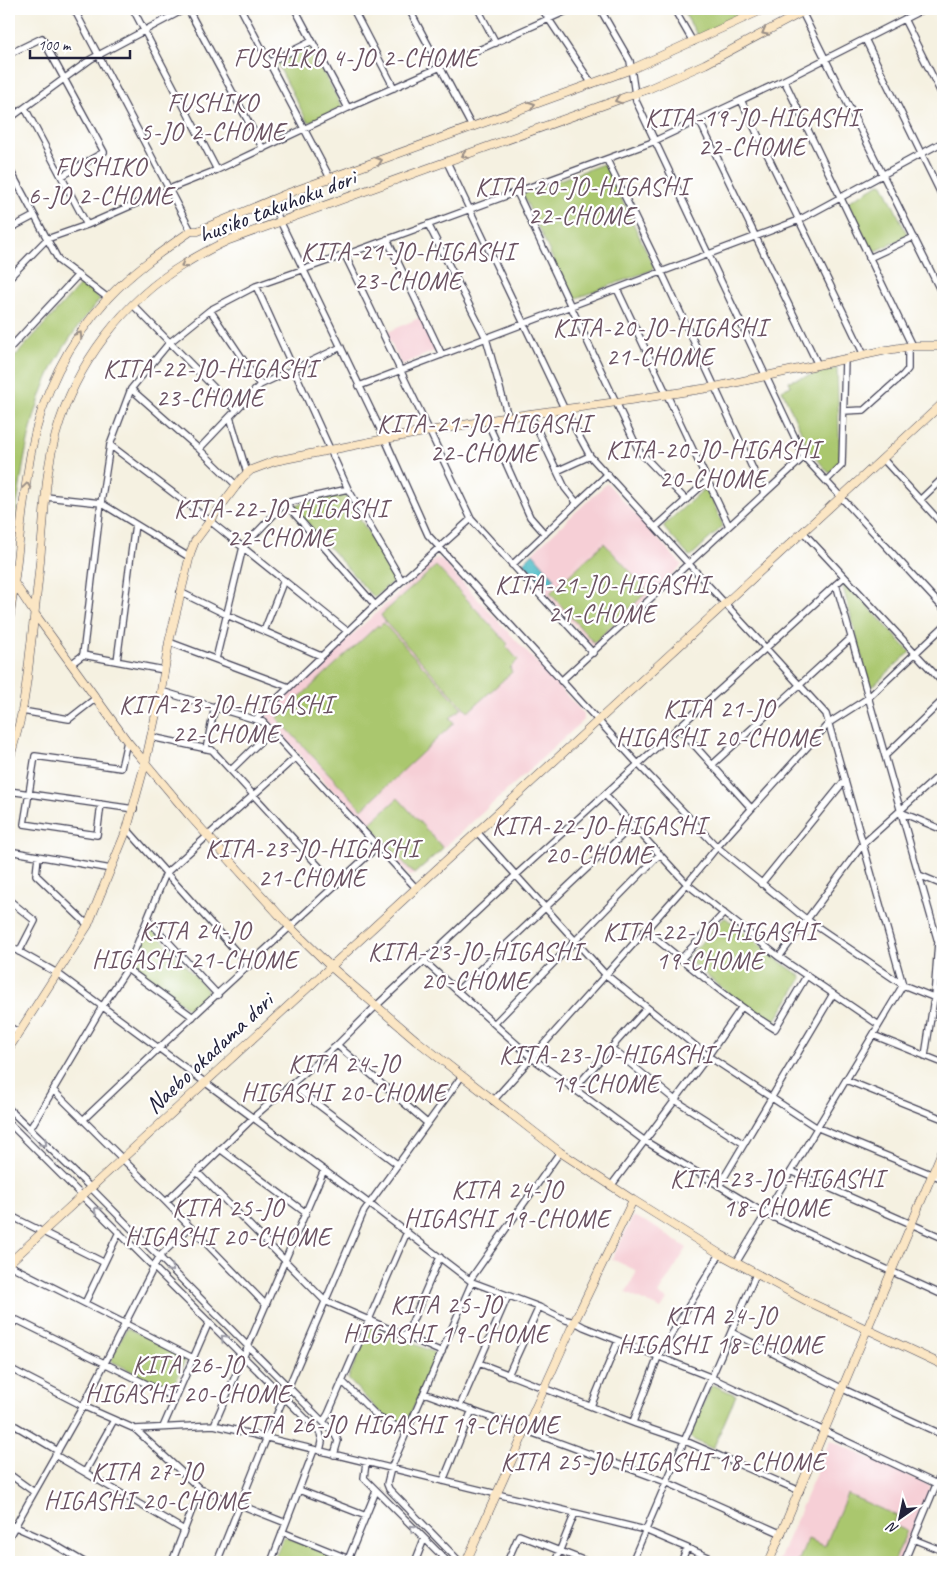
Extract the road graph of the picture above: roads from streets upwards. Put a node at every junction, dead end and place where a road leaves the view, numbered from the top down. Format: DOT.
graph roads {
  1 [pos="74,9"];
  2 [pos="133,9"];
  3 [pos="185,9"];
  4 [pos="188,9"];
  5 [pos="241,9"];
  6 [pos="295,9"];
  7 [pos="353,9"];
  8 [pos="409,9"];
  9 [pos="478,9"];
  10 [pos="542,9"];
  11 [pos="571,9"];
  12 [pos="600,9"];
  13 [pos="674,9"];
  14 [pos="764,9"];
  15 [pos="924,9"];
  16 [pos="805,10"];
  17 [pos="904,19"];
  18 [pos="548,20"];
  19 [pos="145,30"];
  20 [pos="864,39"];
  21 [pos="312,41"];
  22 [pos="693,42"];
  23 [pos="496,43"];
  24 [pos="9,54"];
  25 [pos="98,55"];
  26 [pos="826,59"];
  27 [pos="270,62"];
  28 [pos="440,67"];
  29 [pos="632,69"];
  30 [pos="64,79"];
  31 [pos="784,80"];
  32 [pos="592,84"];
  33 [pos="394,88"];
  34 [pos="634,95"];
  35 [pos="943,97"];
  36 [pos="741,100"];
  37 [pos="25,108"];
  38 [pos="348,108"];
  39 [pos="9,119"];
  40 [pos="699,120"];
  41 [pos="472,127"];
  42 [pos="304,128"];
  43 [pos="655,141"];
  44 [pos="943,142"];
  45 [pos="263,149"];
  46 [pos="921,154"];
  47 [pos="607,160"];
  48 [pos="447,162"];
  49 [pos="9,168"];
  50 [pos="217,170"];
  51 [pos="882,175"];
  52 [pos="62,176"];
  53 [pos="330,178"];
  54 [pos="169,188"];
  55 [pos="517,192"];
  56 [pos="840,198"];
  57 [pos="943,198"];
  58 [pos="270,200"];
  59 [pos="470,208"];
  60 [pos="34,216"];
  61 [pos="799,220"];
  62 [pos="9,221"];
  63 [pos="280,223"];
  64 [pos="428,224"];
  65 [pos="87,225"];
  66 [pos="191,231"];
  67 [pos="756,236"];
  68 [pos="914,237"];
  69 [pos="47,239"];
  70 [pos="387,239"];
  71 [pos="709,255"];
  72 [pos="344,256"];
  73 [pos="869,258"];
  74 [pos="304,269"];
  75 [pos="11,270"];
  76 [pos="662,273"];
  77 [pos="78,275"];
  78 [pos="9,278"];
  79 [pos="256,286"];
  80 [pos="617,289"];
  81 [pos="943,296"];
  82 [pos="108,298"];
  83 [pos="133,305"];
  84 [pos="571,307"];
  85 [pos="210,310"];
  86 [pos="525,325"];
  87 [pos="486,338"];
  88 [pos="169,343"];
  89 [pos="910,346"];
  90 [pos="943,346"];
  91 [pos="341,347"];
  92 [pos="9,350"];
  93 [pos="442,355"];
  94 [pos="864,355"];
  95 [pos="845,359"];
  96 [pos="818,365"];
  97 [pos="293,369"];
  98 [pos="401,371"];
  99 [pos="766,376"];
  100 [pos="260,385"];
  101 [pos="359,386"];
  102 [pos="715,386"];
  103 [pos="131,389"];
  104 [pos="666,395"];
  105 [pos="617,402"];
  106 [pos="943,403"];
  107 [pos="564,408"];
  108 [pos="236,410"];
  109 [pos="844,411"];
  110 [pos="530,414"];
  111 [pos="230,417"];
  112 [pos="508,417"];
  113 [pos="487,421"];
  114 [pos="430,432"];
  115 [pos="385,439"];
  116 [pos="110,445"];
  117 [pos="199,449"];
  118 [pos="330,450"];
  119 [pos="590,456"];
  120 [pos="804,456"];
  121 [pos="883,459"];
  122 [pos="557,471"];
  123 [pos="247,473"];
  124 [pos="608,474"];
  125 [pos="943,478"];
  126 [pos="707,481"];
  127 [pos="826,481"];
  128 [pos="236,486"];
  129 [pos="348,489"];
  130 [pos="764,493"];
  131 [pos="46,496"];
  132 [pos="842,497"];
  133 [pos="686,500"];
  134 [pos="920,500"];
  135 [pos="101,503"];
  136 [pos="285,503"];
  137 [pos="577,503"];
  138 [pos="470,519"];
  139 [pos="210,520"];
  140 [pos="135,524"];
  141 [pos="943,525"];
  142 [pos="729,526"];
  143 [pos="656,527"];
  144 [pos="804,533"];
  145 [pos="545,534"];
  146 [pos="243,547"];
  147 [pos="439,547"];
  148 [pos="189,557"];
  149 [pos="688,564"];
  150 [pos="512,565"];
  151 [pos="9,575"];
  152 [pos="844,577"];
  153 [pos="284,580"];
  154 [pos="402,581"];
  155 [pos="14,584"];
  156 [pos="836,584"];
  157 [pos="180,592"];
  158 [pos="375,605"];
  159 [pos="725,605"];
  160 [pos="943,608"];
  161 [pos="34,614"];
  162 [pos="227,615"];
  163 [pos="9,622"];
  164 [pos="943,627"];
  165 [pos="264,631"];
  166 [pos="347,632"];
  167 [pos="851,638"];
  168 [pos="169,642"];
  169 [pos="765,648"];
  170 [pos="916,652"];
  171 [pos="593,653"];
  172 [pos="83,655"];
  173 [pos="321,656"];
  174 [pos="216,660"];
  175 [pos="118,661"];
  176 [pos="71,664"];
  177 [pos="164,670"];
  178 [pos="561,681"];
  179 [pos="943,683"];
  180 [pos="798,685"];
  181 [pos="288,687"];
  182 [pos="161,691"];
  183 [pos="96,698"];
  184 [pos="868,698"];
  185 [pos="943,700"];
  186 [pos="215,706"];
  187 [pos="22,711"];
  188 [pos="256,719"];
  189 [pos="598,721"];
  190 [pos="829,723"];
  191 [pos="678,727"];
  192 [pos="271,731"];
  193 [pos="151,737"];
  194 [pos="127,741"];
  195 [pos="206,749"];
  196 [pos="885,756"];
  197 [pos="296,758"];
  198 [pos="9,762"];
  199 [pos="145,764"];
  200 [pos="638,764"];
  201 [pos="712,765"];
  202 [pos="231,770"];
  203 [pos="943,772"];
  204 [pos="845,780"];
  205 [pos="9,791"];
  206 [pos="28,794"];
  207 [pos="252,795"];
  208 [pos="605,795"];
  209 [pos="101,804"];
  210 [pos="752,808"];
  211 [pos="134,809"];
  212 [pos="900,812"];
  213 [pos="633,826"];
  214 [pos="127,829"];
  215 [pos="943,830"];
  216 [pos="476,832"];
  217 [pos="208,836"];
  218 [pos="863,844"];
  219 [pos="378,846"];
  220 [pos="717,847"];
  221 [pos="9,851"];
  222 [pos="660,854"];
  223 [pos="38,856"];
  224 [pos="111,869"];
  225 [pos="166,873"];
  226 [pos="516,876"];
  227 [pos="919,876"];
  228 [pos="687,884"];
  229 [pos="761,884"];
  230 [pos="336,886"];
  231 [pos="943,886"];
  232 [pos="416,888"];
  233 [pos="9,900"];
  234 [pos="545,909"];
  235 [pos="724,913"];
  236 [pos="148,920"];
  237 [pos="806,920"];
  238 [pos="88,925"];
  239 [pos="290,927"];
  240 [pos="645,930"];
  241 [pos="575,941"];
  242 [pos="941,942"];
  243 [pos="9,946"];
  244 [pos="19,952"];
  245 [pos="779,957"];
  246 [pos="682,959"];
  247 [pos="424,961"];
  248 [pos="249,966"];
  249 [pos="330,966"];
  250 [pos="127,969"];
  251 [pos="57,973"];
  252 [pos="605,974"];
  253 [pos="807,975"];
  254 [pos="902,985"];
  255 [pos="457,991"];
  256 [pos="833,994"];
  257 [pos="218,995"];
  258 [pos="934,998"];
  259 [pos="943,1001"];
  260 [pos="376,1006"];
  261 [pos="102,1007"];
  262 [pos="648,1008"];
  263 [pos="741,1008"];
  264 [pos="193,1017"];
  265 [pos="494,1024"];
  266 [pos="879,1025"];
  267 [pos="9,1027"];
  268 [pos="19,1032"];
  269 [pos="873,1035"];
  270 [pos="337,1046"];
  271 [pos="9,1048"];
  272 [pos="158,1048"];
  273 [pos="610,1048"];
  274 [pos="708,1056"];
  275 [pos="925,1056"];
  276 [pos="532,1058"];
  277 [pos="943,1063"];
  278 [pos="462,1076"];
  279 [pos="846,1080"];
  280 [pos="204,1082"];
  281 [pos="292,1084"];
  282 [pos="574,1088"];
  283 [pos="53,1090"];
  284 [pos="771,1098"];
  285 [pos="675,1100"];
  286 [pos="493,1101"];
  287 [pos="9,1109"];
  288 [pos="252,1118"];
  289 [pos="943,1119"];
  290 [pos="83,1120"];
  291 [pos="9,1123"];
  292 [pos="427,1123"];
  293 [pos="816,1127"];
  294 [pos="30,1129"];
  295 [pos="645,1141"];
  296 [pos="744,1144"];
  297 [pos="220,1149"];
  298 [pos="943,1149"];
  299 [pos="560,1152"];
  300 [pos="122,1158"];
  301 [pos="397,1164"];
  302 [pos="324,1170"];
  303 [pos="791,1170"];
  304 [pos="197,1172"];
  305 [pos="932,1174"];
  306 [pos="943,1179"];
  307 [pos="611,1186"];
  308 [pos="719,1186"];
  309 [pos="90,1188"];
  310 [pos="82,1195"];
  311 [pos="634,1200"];
  312 [pos="166,1202"];
  313 [pos="369,1203"];
  314 [pos="306,1213"];
  315 [pos="766,1214"];
  316 [pos="9,1215"];
  317 [pos="912,1225"];
  318 [pos="190,1227"];
  319 [pos="42,1232"];
  320 [pos="119,1232"];
  321 [pos="407,1232"];
  322 [pos="943,1238"];
  323 [pos="720,1254"];
  324 [pos="159,1257"];
  325 [pos="440,1257"];
  326 [pos="285,1261"];
  327 [pos="103,1262"];
  328 [pos="736,1263"];
  329 [pos="9,1264"];
  330 [pos="154,1267"];
  331 [pos="892,1271"];
  332 [pos="756,1274"];
  333 [pos="471,1281"];
  334 [pos="943,1295"];
  335 [pos="508,1296"];
  336 [pos="325,1301"];
  337 [pos="85,1303"];
  338 [pos="266,1305"];
  339 [pos="539,1307"];
  340 [pos="368,1320"];
  341 [pos="209,1322"];
  342 [pos="574,1322"];
  343 [pos="126,1323"];
  344 [pos="9,1327"];
  345 [pos="868,1330"];
  346 [pos="731,1332"];
  347 [pos="406,1336"];
  348 [pos="618,1341"];
  349 [pos="248,1346"];
  350 [pos="442,1352"];
  351 [pos="658,1357"];
  352 [pos="193,1358"];
  353 [pos="244,1358"];
  354 [pos="106,1363"];
  355 [pos="479,1363"];
  356 [pos="943,1365"];
  357 [pos="9,1368"];
  358 [pos="508,1375"];
  359 [pos="710,1378"];
  360 [pos="342,1381"];
  361 [pos="289,1387"];
  362 [pos="544,1388"];
  363 [pos="843,1389"];
  364 [pos="424,1393"];
  365 [pos="175,1398"];
  366 [pos="284,1398"];
  367 [pos="83,1406"];
  368 [pos="460,1406"];
  369 [pos="591,1406"];
  370 [pos="472,1410"];
  371 [pos="114,1420"];
  372 [pos="9,1422"];
  373 [pos="323,1422"];
  374 [pos="633,1422"];
  375 [pos="214,1425"];
  376 [pos="163,1427"];
  377 [pos="135,1429"];
  378 [pos="525,1429"];
  379 [pos="407,1431"];
  380 [pos="824,1432"];
  381 [pos="943,1435"];
  382 [pos="267,1438"];
  383 [pos="683,1440"];
  384 [pos="317,1451"];
  385 [pos="57,1453"];
  386 [pos="334,1455"];
  387 [pos="366,1463"];
  388 [pos="391,1468"];
  389 [pos="943,1468"];
  390 [pos="85,1472"];
  391 [pos="9,1474"];
  392 [pos="443,1481"];
  393 [pos="666,1482"];
  394 [pos="936,1484"];
  395 [pos="943,1487"];
  396 [pos="200,1489"];
  397 [pos="299,1490"];
  398 [pos="376,1490"];
  399 [pos="800,1491"];
  400 [pos="34,1492"];
  401 [pos="496,1494"];
  402 [pos="240,1504"];
  403 [pos="575,1513"];
  404 [pos="366,1516"];
  405 [pos="286,1523"];
  406 [pos="11,1526"];
  407 [pos="184,1530"];
  408 [pos="645,1530"];
  409 [pos="282,1532"];
  410 [pos="782,1534"];
  411 [pos="9,1537"];
  412 [pos="424,1539"];
  413 [pos="913,1539"];
  414 [pos="687,1548"];
  415 [pos="560,1551"];
  416 [pos="943,1551"];
  417 [pos="348,1561"];
  418 [pos="84,1562"];
  419 [pos="172,1562"];
  420 [pos="217,1562"];
  421 [pos="271,1562"];
  422 [pos="415,1562"];
  423 [pos="448,1562"];
  424 [pos="460,1562"];
  425 [pos="466,1562"];
  426 [pos="507,1562"];
  427 [pos="555,1562"];
  428 [pos="588,1562"];
  429 [pos="632,1562"];
  430 [pos="681,1562"];
  431 [pos="720,1562"];
  432 [pos="769,1562"];
  433 [pos="904,1562"];
  1 -- 25 [label="street"];
  2 -- 19 [label="street"];
  3 -- 19 [label="street"];
  4 -- 45 [label="street"];
  5 -- 27 [label="street"];
  6 -- 21 [label="street"];
  7 -- 33 [label="street"];
  8 -- 28 [label="street"];
  9 -- 23 [label="street"];
  10 -- 18 [label="street"];
  11 -- 18 [label="street"];
  12 -- 29 [label="street"];
  13 -- 22 [label="street"];
  14 -- 22 [label="street, husiko takuhoku dori"];
  15 -- 17 [label="street"];
  16 -- 26 [label="street"];
  16 -- 34 [label="street, husiko takuhoku dori, one-way"];
  17 -- 20 [label="street"];
  17 -- 35 [label="street"];
  18 -- 23 [label="street"];
  18 -- 32 [label="street"];
  19 -- 25 [label="street"];
  19 -- 50 [label="street"];
  20 -- 26 [label="street"];
  20 -- 46 [label="street"];
  21 -- 27 [label="street"];
  21 -- 38 [label="street"];
  22 -- 29 [label="street, husiko takuhoku dori"];
  23 -- 28 [label="street"];
  24 -- 30 [label="street"];
  25 -- 30 [label="street"];
  25 -- 54 [label="street"];
  26 -- 31 [label="street"];
  26 -- 51 [label="street"];
  27 -- 42 [label="street"];
  28 -- 33 [label="street"];
  28 -- 41 [label="street"];
  29 -- 32 [label="street, husiko takuhoku dori"];
  29 -- 34 [label="street"];
  30 -- 37 [label="street"];
  30 -- 52 [label="street"];
  31 -- 36 [label="street"];
  31 -- 56 [label="street"];
  41 -- 32 [label="street, husiko takuhoku dori, one-way"];
  33 -- 38 [label="street"];
  34 -- 43 [label="street"];
  34 -- 48 [label="street, husiko takuhoku dori, one-way"];
  36 -- 40 [label="street"];
  36 -- 61 [label="street"];
  37 -- 39 [label="street"];
  37 -- 52 [label="street"];
  38 -- 42 [label="street"];
  40 -- 43 [label="street"];
  40 -- 67 [label="street"];
  53 -- 41 [label="street, husiko takuhoku dori, one-way"];
  42 -- 45 [label="street"];
  42 -- 53 [label="street"];
  43 -- 47 [label="street"];
  43 -- 71 [label="street"];
  44 -- 46 [label="street"];
  45 -- 50 [label="street"];
  46 -- 51 [label="street"];
  46 -- 57 [label="street"];
  47 -- 55 [label="street"];
  47 -- 76 [label="street"];
  48 -- 59 [label="street"];
  48 -- 63 [label="street, husiko takuhoku dori"];
  49 -- 60 [label="street"];
  50 -- 54 [label="street"];
  51 -- 56 [label="street"];
  51 -- 68 [label="street"];
  52 -- 65 [label="street"];
  53 -- 58 [label="street, husiko takuhoku dori"];
  54 -- 65 [label="street"];
  54 -- 66 [label="street"];
  55 -- 59 [label="street"];
  55 -- 84 [label="street"];
  56 -- 61 [label="street"];
  56 -- 73 [label="street"];
  58 -- 63 [label="street"];
  58 -- 66 [label="street, husiko takuhoku dori"];
  59 -- 64 [label="street"];
  59 -- 86 [label="street"];
  60 -- 62 [label="street"];
  60 -- 69 [label="street"];
  61 -- 67 [label="street"];
  61 -- 94 [label="street"];
  63 -- 74 [label="street"];
  63 -- 83 [label="street, husiko takuhoku dori, one-way"];
  64 -- 70 [label="street"];
  64 -- 87 [label="street"];
  65 -- 69 [label="street"];
  66 -- 82 [label="street, husiko takuhoku dori"];
  67 -- 71 [label="street"];
  67 -- 96 [label="street"];
  68 -- 73 [label="street"];
  68 -- 81 [label="street"];
  69 -- 75 [label="street"];
  69 -- 77 [label="street"];
  70 -- 72 [label="street"];
  70 -- 93 [label="street"];
  71 -- 76 [label="street"];
  71 -- 99 [label="street"];
  72 -- 74 [label="street"];
  72 -- 98 [label="street"];
  73 -- 89 [label="street"];
  74 -- 79 [label="street"];
  74 -- 91 [label="street"];
  75 -- 78 [label="street"];
  76 -- 80 [label="street"];
  76 -- 102 [label="street"];
  77 -- 82 [label="street"];
  77 -- 92 [label="street"];
  79 -- 85 [label="street"];
  79 -- 97 [label="street"];
  80 -- 84 [label="street"];
  80 -- 104 [label="street"];
  155 -- 82 [label="street, husiko takuhoku dori, one-way"];
  83 -- 88 [label="street"];
  83 -- 131 [label="street, husiko takuhoku dori"];
  84 -- 86 [label="street"];
  84 -- 105 [label="street"];
  85 -- 88 [label="street"];
  85 -- 100 [label="street"];
  86 -- 87 [label="street"];
  86 -- 107 [label="street"];
  87 -- 93 [label="street"];
  87 -- 112 [label="street"];
  88 -- 103 [label="street"];
  88 -- 108 [label="street"];
  89 -- 90 [label="street"];
  89 -- 94 [label="street"];
  89 -- 109 [label="street"];
  91 -- 97 [label="street"];
  91 -- 101 [label="street"];
  93 -- 98 [label="street"];
  94 -- 95 [label="street"];
  95 -- 96 [label="street"];
  95 -- 109 [label="street"];
  96 -- 99 [label="street"];
  97 -- 100 [label="street"];
  97 -- 118 [label="street"];
  98 -- 101 [label="street"];
  98 -- 114 [label="street"];
  99 -- 102 [label="street"];
  99 -- 120 [label="street"];
  100 -- 108 [label="street"];
  101 -- 115 [label="street"];
  102 -- 104 [label="street"];
  102 -- 130 [label="street"];
  103 -- 116 [label="street"];
  103 -- 117 [label="street"];
  104 -- 105 [label="street"];
  104 -- 126 [label="street"];
  105 -- 107 [label="street"];
  105 -- 133 [label="street"];
  106 -- 121 [label="street, Naebo okadama dori"];
  107 -- 110 [label="street"];
  107 -- 119 [label="street"];
  108 -- 111 [label="street"];
  109 -- 127 [label="street"];
  110 -- 112 [label="street"];
  110 -- 122 [label="street"];
  111 -- 117 [label="street"];
  111 -- 123 [label="street"];
  112 -- 113 [label="street"];
  113 -- 114 [label="street"];
  113 -- 145 [label="street"];
  114 -- 115 [label="street"];
  114 -- 138 [label="street"];
  115 -- 118 [label="street"];
  115 -- 147 [label="street"];
  116 -- 135 [label="street"];
  116 -- 139 [label="street"];
  117 -- 128 [label="street"];
  118 -- 123 [label="street"];
  118 -- 129 [label="street"];
  119 -- 122 [label="street"];
  119 -- 124 [label="street"];
  120 -- 127 [label="street"];
  120 -- 130 [label="street"];
  121 -- 132 [label="street, Naebo okadama dori"];
  121 -- 134 [label="street"];
  122 -- 137 [label="street"];
  123 -- 128 [label="street"];
  124 -- 137 [label="street"];
  124 -- 143 [label="street"];
  125 -- 134 [label="street"];
  126 -- 133 [label="street"];
  126 -- 142 [label="street"];
  127 -- 132 [label="street"];
  128 -- 139 [label="street"];
  129 -- 136 [label="street"];
  129 -- 154 [label="street"];
  130 -- 142 [label="street"];
  131 -- 135 [label="street"];
  131 -- 161 [label="street, husiko takuhoku dori"];
  132 -- 144 [label="street, Naebo okadama dori"];
  132 -- 160 [label="street"];
  133 -- 143 [label="street"];
  134 -- 141 [label="street"];
  135 -- 140 [label="street"];
  135 -- 172 [label="street"];
  136 -- 146 [label="street"];
  136 -- 158 [label="street"];
  137 -- 145 [label="street"];
  138 -- 147 [label="street"];
  138 -- 150 [label="street"];
  139 -- 146 [label="street"];
  139 -- 148 [label="street"];
  140 -- 148 [label="street"];
  140 -- 175 [label="street"];
  142 -- 149 [label="street"];
  143 -- 149 [label="street"];
  144 -- 152 [label="street"];
  144 -- 159 [label="street, Naebo okadama dori"];
  145 -- 150 [label="street"];
  146 -- 153 [label="street"];
  146 -- 162 [label="street"];
  147 -- 154 [label="street"];
  147 -- 178 [label="street"];
  148 -- 157 [label="street"];
  149 -- 159 [label="street"];
  149 -- 171 [label="street"];
  150 -- 171 [label="street"];
  151 -- 155 [label="street"];
  152 -- 156 [label="street"];
  152 -- 170 [label="street"];
  153 -- 165 [label="street"];
  153 -- 166 [label="street"];
  154 -- 158 [label="street"];
  155 -- 161 [label="street"];
  155 -- 163 [label="street, husiko takuhoku dori"];
  156 -- 167 [label="street"];
  156 -- 169 [label="street"];
  157 -- 162 [label="street"];
  157 -- 168 [label="street"];
  158 -- 166 [label="street"];
  159 -- 169 [label="street"];
  159 -- 189 [label="street, Naebo okadama dori"];
  161 -- 176 [label="street"];
  161 -- 187 [label="street, husiko takuhoku dori"];
  162 -- 165 [label="street"];
  162 -- 174 [label="street"];
  164 -- 170 [label="street"];
  165 -- 173 [label="street"];
  166 -- 173 [label="street"];
  167 -- 180 [label="street"];
  167 -- 184 [label="street"];
  168 -- 174 [label="street"];
  168 -- 177 [label="street"];
  169 -- 180 [label="street"];
  169 -- 191 [label="street"];
  170 -- 179 [label="street"];
  170 -- 184 [label="street"];
  171 -- 178 [label="street"];
  172 -- 175 [label="street"];
  172 -- 176 [label="street"];
  173 -- 181 [label="street"];
  174 -- 181 [label="street"];
  175 -- 177 [label="street"];
  176 -- 183 [label="street"];
  177 -- 182 [label="street"];
  178 -- 189 [label="street"];
  180 -- 190 [label="street"];
  180 -- 201 [label="street"];
  181 -- 188 [label="street"];
  182 -- 186 [label="street"];
  182 -- 193 [label="street"];
  183 -- 187 [label="street"];
  183 -- 194 [label="street"];
  184 -- 190 [label="street"];
  184 -- 196 [label="street"];
  185 -- 196 [label="street"];
  186 -- 188 [label="street"];
  186 -- 195 [label="street"];
  187 -- 198 [label="street, husiko takuhoku dori"];
  188 -- 192 [label="street"];
  189 -- 200 [label="street"];
  189 -- 216 [label="street, Naebo okadama dori"];
  190 -- 204 [label="street"];
  190 -- 210 [label="street"];
  191 -- 200 [label="street"];
  191 -- 201 [label="street"];
  192 -- 197 [label="street"];
  192 -- 202 [label="street"];
  193 -- 195 [label="street"];
  193 -- 199 [label="street"];
  194 -- 199 [label="street"];
  194 -- 206 [label="street"];
  195 -- 202 [label="street"];
  196 -- 212 [label="street"];
  197 -- 207 [label="street"];
  197 -- 219 [label="street"];
  199 -- 211 [label="street"];
  199 -- 217 [label="street"];
  200 -- 208 [label="street"];
  200 -- 220 [label="street"];
  201 -- 210 [label="street"];
  202 -- 207 [label="street"];
  203 -- 212 [label="street"];
  204 -- 218 [label="street"];
  204 -- 229 [label="street"];
  205 -- 206 [label="street"];
  206 -- 209 [label="street"];
  206 -- 209 [label="street"];
  207 -- 217 [label="street"];
  207 -- 230 [label="street"];
  208 -- 213 [label="street"];
  208 -- 226 [label="street"];
  209 -- 211 [label="street"];
  210 -- 220 [label="street"];
  211 -- 214 [label="street"];
  212 -- 215 [label="street"];
  212 -- 218 [label="street"];
  212 -- 227 [label="street"];
  213 -- 222 [label="street"];
  213 -- 234 [label="street"];
  214 -- 224 [label="street"];
  214 -- 225 [label="street"];
  216 -- 226 [label="street"];
  216 -- 232 [label="street, Naebo okadama dori"];
  217 -- 225 [label="street"];
  217 -- 239 [label="street"];
  218 -- 237 [label="street"];
  218 -- 254 [label="street"];
  219 -- 230 [label="street"];
  219 -- 232 [label="street"];
  220 -- 228 [label="street"];
  220 -- 229 [label="street"];
  221 -- 223 [label="street"];
  222 -- 228 [label="street"];
  222 -- 241 [label="street"];
  223 -- 224 [label="street"];
  223 -- 238 [label="street"];
  224 -- 238 [label="street"];
  225 -- 236 [label="street"];
  225 -- 248 [label="street"];
  226 -- 234 [label="street"];
  226 -- 247 [label="street"];
  227 -- 231 [label="street"];
  227 -- 242 [label="street"];
  228 -- 235 [label="street"];
  228 -- 240 [label="street"];
  229 -- 237 [label="street"];
  230 -- 239 [label="street"];
  232 -- 249 [label="street, Naebo okadama dori"];
  233 -- 244 [label="street"];
  234 -- 241 [label="street"];
  234 -- 255 [label="street"];
  235 -- 245 [label="street"];
  235 -- 246 [label="street"];
  236 -- 250 [label="street"];
  236 -- 257 [label="street"];
  237 -- 245 [label="street"];
  237 -- 254 [label="street"];
  238 -- 251 [label="street"];
  239 -- 248 [label="street"];
  239 -- 249 [label="street"];
  240 -- 246 [label="street"];
  240 -- 252 [label="street"];
  241 -- 252 [label="street"];
  241 -- 265 [label="street"];
  242 -- 258 [label="street"];
  243 -- 244 [label="street"];
  244 -- 251 [label="street"];
  245 -- 253 [label="street"];
  246 -- 263 [label="street"];
  247 -- 255 [label="street"];
  247 -- 260 [label="street"];
  248 -- 257 [label="street"];
  249 -- 260 [label="street"];
  249 -- 280 [label="street, Naebo okadama dori"];
  250 -- 261 [label="street"];
  250 -- 264 [label="street"];
  251 -- 261 [label="street"];
  251 -- 268 [label="street"];
  252 -- 262 [label="street"];
  252 -- 276 [label="street"];
  253 -- 256 [label="street"];
  253 -- 263 [label="street"];
  254 -- 258 [label="street"];
  254 -- 266 [label="street"];
  255 -- 265 [label="street"];
  256 -- 266 [label="street"];
  256 -- 284 [label="street"];
  257 -- 264 [label="street"];
  258 -- 259 [label="street"];
  258 -- 275 [label="street"];
  260 -- 270 [label="street"];
  260 -- 278 [label="street"];
  261 -- 272 [label="street"];
  261 -- 283 [label="street"];
  262 -- 273 [label="street"];
  262 -- 274 [label="street"];
  263 -- 274 [label="street"];
  264 -- 272 [label="street"];
  265 -- 276 [label="street"];
  266 -- 269 [label="street"];
  267 -- 268 [label="street"];
  268 -- 271 [label="street"];
  269 -- 275 [label="street"];
  269 -- 279 [label="street"];
  270 -- 281 [label="street"];
  270 -- 292 [label="street"];
  272 -- 280 [label="street"];
  272 -- 290 [label="street"];
  273 -- 282 [label="street"];
  273 -- 285 [label="street"];
  274 -- 284 [label="street"];
  274 -- 285 [label="street"];
  275 -- 277 [label="street"];
  276 -- 282 [label="street"];
  276 -- 286 [label="street"];
  278 -- 286 [label="street"];
  278 -- 292 [label="street"];
  279 -- 289 [label="street"];
  279 -- 293 [label="street"];
  280 -- 288 [label="street"];
  280 -- 300 [label="street, Naebo okadama dori"];
  281 -- 288 [label="street"];
  281 -- 301 [label="street"];
  282 -- 295 [label="street"];
  283 -- 290 [label="street"];
  283 -- 294 [label="street"];
  284 -- 293 [label="street"];
  284 -- 296 [label="street"];
  285 -- 295 [label="street"];
  285 -- 296 [label="street"];
  286 -- 299 [label="street"];
  287 -- 294 [label="street"];
  288 -- 297 [label="street"];
  288 -- 302 [label="street"];
  290 -- 300 [label="street"];
  291 -- 310 [label="street"];
  292 -- 301 [label="street"];
  293 -- 303 [label="street"];
  293 -- 305 [label="street"];
  294 -- 309 [label="street, one-way"];
  295 -- 307 [label="street"];
  295 -- 308 [label="street"];
  296 -- 308 [label="street"];
  297 -- 304 [label="street"];
  297 -- 314 [label="street"];
  298 -- 305 [label="street"];
  299 -- 307 [label="street"];
  299 -- 333 [label="street"];
  300 -- 309 [label="street, Naebo okadama dori"];
  300 -- 312 [label="street"];
  301 -- 313 [label="street"];
  302 -- 313 [label="street"];
  302 -- 314 [label="street"];
  303 -- 315 [label="street"];
  303 -- 317 [label="street"];
  304 -- 312 [label="street"];
  304 -- 326 [label="street"];
  305 -- 306 [label="street"];
  305 -- 317 [label="street"];
  307 -- 311 [label="street"];
  308 -- 315 [label="street"];
  309 -- 310 [label="street, Naebo okadama dori"];
  309 -- 324 [label="street"];
  310 -- 319 [label="street, Naebo okadama dori"];
  320 -- 310 [label="street, one-way"];
  311 -- 323 [label="street"];
  311 -- 342 [label="street"];
  312 -- 318 [label="street"];
  313 -- 321 [label="street"];
  313 -- 336 [label="street"];
  314 -- 326 [label="street"];
  315 -- 328 [label="street"];
  315 -- 331 [label="street"];
  316 -- 319 [label="street"];
  317 -- 322 [label="street"];
  317 -- 331 [label="street"];
  318 -- 324 [label="street"];
  318 -- 338 [label="street"];
  319 -- 327 [label="street"];
  319 -- 329 [label="street, Naebo okadama dori"];
  320 -- 327 [label="street"];
  320 -- 330 [label="street"];
  321 -- 325 [label="street"];
  321 -- 340 [label="street"];
  323 -- 328 [label="street"];
  323 -- 351 [label="street"];
  324 -- 330 [label="street"];
  324 -- 349 [label="street, one-way"];
  325 -- 333 [label="street"];
  325 -- 347 [label="street"];
  326 -- 336 [label="street"];
  326 -- 338 [label="street"];
  327 -- 337 [label="street"];
  328 -- 332 [label="street"];
  329 -- 337 [label="street"];
  330 -- 341 [label="street"];
  330 -- 343 [label="street"];
  331 -- 334 [label="street"];
  331 -- 345 [label="street"];
  332 -- 345 [label="street"];
  332 -- 346 [label="street"];
  333 -- 335 [label="street"];
  333 -- 350 [label="street"];
  335 -- 339 [label="street"];
  335 -- 355 [label="street"];
  336 -- 340 [label="street"];
  336 -- 361 [label="street"];
  337 -- 343 [label="street"];
  338 -- 349 [label="street"];
  339 -- 342 [label="street"];
  339 -- 358 [label="street"];
  340 -- 347 [label="street"];
  340 -- 360 [label="street"];
  341 -- 352 [label="street"];
  353 -- 341 [label="street, one-way"];
  342 -- 348 [label="street"];
  342 -- 362 [label="street"];
  343 -- 352 [label="street"];
  343 -- 354 [label="street"];
  344 -- 354 [label="street"];
  345 -- 356 [label="street"];
  345 -- 363 [label="street"];
  346 -- 359 [label="street"];
  346 -- 363 [label="street"];
  347 -- 350 [label="street"];
  348 -- 351 [label="street"];
  348 -- 369 [label="street"];
  349 -- 353 [label="street"];
  349 -- 361 [label="street"];
  350 -- 364 [label="street"];
  351 -- 359 [label="street"];
  351 -- 374 [label="street"];
  352 -- 365 [label="street"];
  353 -- 366 [label="street"];
  353 -- 375 [label="street"];
  354 -- 365 [label="street"];
  354 -- 367 [label="street"];
  355 -- 358 [label="street"];
  355 -- 368 [label="street"];
  357 -- 367 [label="street"];
  358 -- 362 [label="street"];
  359 -- 380 [label="street"];
  359 -- 383 [label="street"];
  360 -- 373 [label="street"];
  360 -- 379 [label="street"];
  361 -- 366 [label="street"];
  361 -- 373 [label="street"];
  362 -- 369 [label="street"];
  362 -- 378 [label="street"];
  363 -- 380 [label="street"];
  363 -- 381 [label="street"];
  364 -- 368 [label="street"];
  364 -- 379 [label="street"];
  365 -- 376 [label="street"];
  366 -- 382 [label="street"];
  366 -- 384 [label="street"];
  367 -- 371 [label="street"];
  367 -- 385 [label="street"];
  368 -- 370 [label="street"];
  369 -- 374 [label="street"];
  370 -- 378 [label="street"];
  370 -- 392 [label="street"];
  371 -- 377 [label="street"];
  371 -- 390 [label="street"];
  372 -- 385 [label="street"];
  373 -- 386 [label="street"];
  374 -- 383 [label="street"];
  375 -- 376 [label="street"];
  375 -- 382 [label="street"];
  376 -- 377 [label="street"];
  377 -- 396 [label="street"];
  378 -- 393 [label="street"];
  378 -- 401 [label="street"];
  379 -- 388 [label="street"];
  380 -- 394 [label="street"];
  380 -- 399 [label="street"];
  382 -- 384 [label="street"];
  382 -- 402 [label="street"];
  383 -- 393 [label="street"];
  383 -- 399 [label="street"];
  384 -- 386 [label="street"];
  384 -- 397 [label="street"];
  385 -- 390 [label="street"];
  385 -- 400 [label="street"];
  386 -- 387 [label="street"];
  387 -- 388 [label="street"];
  387 -- 398 [label="street"];
  388 -- 392 [label="street"];
  388 -- 424 [label="street"];
  389 -- 394 [label="street"];
  390 -- 407 [label="street"];
  391 -- 400 [label="street"];
  392 -- 401 [label="street"];
  393 -- 408 [label="street"];
  393 -- 410 [label="street"];
  394 -- 395 [label="street"];
  394 -- 413 [label="street"];
  396 -- 402 [label="street"];
  396 -- 407 [label="street"];
  397 -- 404 [label="street"];
  397 -- 405 [label="street"];
  398 -- 404 [label="street"];
  412 -- 398 [label="street, one-way"];
  399 -- 410 [label="street"];
  400 -- 406 [label="street"];
  401 -- 403 [label="street"];
  401 -- 425 [label="street"];
  402 -- 405 [label="street"];
  402 -- 420 [label="street"];
  403 -- 408 [label="street"];
  403 -- 415 [label="street"];
  404 -- 417 [label="street"];
  405 -- 409 [label="street"];
  406 -- 411 [label="street"];
  406 -- 418 [label="street"];
  407 -- 419 [label="street"];
  408 -- 414 [label="street"];
  408 -- 429 [label="street"];
  409 -- 417 [label="street"];
  409 -- 421 [label="street"];
  410 -- 432 [label="street"];
  412 -- 422 [label="street"];
  412 -- 423 [label="street"];
  413 -- 416 [label="street"];
  413 -- 433 [label="street"];
  414 -- 430 [label="street"];
  414 -- 431 [label="street"];
  415 -- 426 [label="street"];
  415 -- 427 [label="street"];
  415 -- 428 [label="street"];
}
